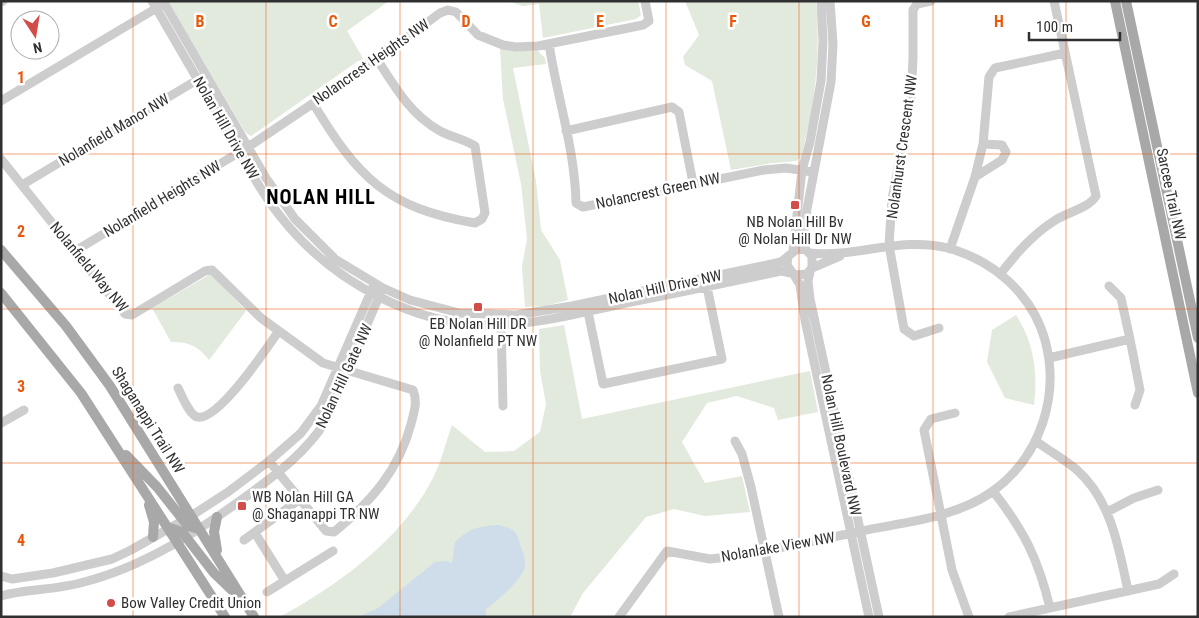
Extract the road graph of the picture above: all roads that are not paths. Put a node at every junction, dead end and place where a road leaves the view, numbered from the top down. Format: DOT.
graph roads {
  1 [pos="645,1"];
  2 [pos="821,1"];
  3 [pos="830,1"];
  4 [pos="931,1"];
  5 [pos="1054,1"];
  6 [pos="1114,1"];
  7 [pos="1126,1"];
  8 [pos="159,4"];
  9 [pos="550,44"];
  10 [pos="1065,53"];
  11 [pos="377,59"];
  12 [pos="201,77"];
  13 [pos="1,101"];
  14 [pos="313,103"];
  15 [pos="566,131"];
  16 [pos="983,144"];
  17 [pos="248,147"];
  18 [pos="239,152"];
  19 [pos="1,159"];
  20 [pos="802,170"];
  21 [pos="813,172"];
  22 [pos="975,177"];
  23 [pos="693,183"];
  24 [pos="22,185"];
  25 [pos="889,246"];
  26 [pos="950,249"];
  27 [pos="1,250"];
  28 [pos="75,251"];
  29 [pos="807,251"];
  30 [pos="848,253"];
  31 [pos="791,254"];
  32 [pos="811,270"];
  33 [pos="1001,273"];
  34 [pos="744,274"];
  35 [pos="793,274"];
  36 [pos="1109,286"];
  37 [pos="706,287"];
  38 [pos="373,288"];
  39 [pos="381,292"];
  40 [pos="1,293"];
  41 [pos="587,307"];
  42 [pos="501,320"];
  43 [pos="939,328"];
  44 [pos="278,332"];
  45 [pos="1198,338"];
  46 [pos="1130,339"];
  47 [pos="1049,358"];
  48 [pos="338,368"];
  49 [pos="348,372"];
  50 [pos="178,388"];
  51 [pos="1198,393"];
  52 [pos="1135,405"];
  53 [pos="503,406"];
  54 [pos="24,410"];
  55 [pos="955,413"];
  56 [pos="1,423"];
  57 [pos="735,441"];
  58 [pos="1036,441"];
  59 [pos="117,448"];
  60 [pos="269,461"];
  61 [pos="278,473"];
  62 [pos="1158,490"];
  63 [pos="993,491"];
  64 [pos="145,494"];
  65 [pos="300,499"];
  66 [pos="1107,512"];
  67 [pos="941,515"];
  68 [pos="216,517"];
  69 [pos="187,518"];
  70 [pos="170,528"];
  71 [pos="199,529"];
  72 [pos="255,533"];
  73 [pos="855,533"];
  74 [pos="153,537"];
  75 [pos="182,540"];
  76 [pos="244,540"];
  77 [pos="333,551"];
  78 [pos="764,551"];
  79 [pos="218,556"];
  80 [pos="1174,574"];
  81 [pos="1,578"];
  82 [pos="285,581"];
  83 [pos="267,592"];
  84 [pos="1128,592"];
  85 [pos="1,595"];
  86 [pos="249,606"];
  87 [pos="1050,608"];
  88 [pos="225,617"];
  89 [pos="254,617"];
  90 [pos="619,617"];
  91 [pos="779,617"];
  92 [pos="869,617"];
  93 [pos="879,617"];
  94 [pos="969,617"];
  95 [pos="1009,617"];
  1 -- 9 [label="street, Nolancrest Heights NW"];
  2 -- 20 [label="street"];
  3 -- 21 [label="street"];
  4 -- 25 [label="street, Nolanhurst Crescent NW"];
  5 -- 10 [label="street"];
  6 -- 51 [label="main road, Sarcee Trail NW"];
  7 -- 45 [label="main road, Sarcee Trail NW"];
  8 -- 12 [label="street, Nolan Hill Drive NW"];
  8 -- 13 [label="street"];
  9 -- 11 [label="street, Nolancrest Heights NW"];
  9 -- 15 [label="street, Nolancrest Green NW"];
  10 -- 16 [label="street"];
  10 -- 33 [label="street"];
  11 -- 14 [label="street, Nolancrest Heights NW"];
  11 -- 14 [label="street"];
  12 -- 17 [label="street, Nolan Hill Drive NW"];
  12 -- 18 [label="street, Nolan Hill Drive NW"];
  12 -- 24 [label="street, Nolanfield Manor NW"];
  14 -- 17 [label="street, Nolancrest Heights NW"];
  15 -- 23 [label="street"];
  15 -- 23 [label="street, Nolancrest Green NW"];
  16 -- 22 [label="street"];
  16 -- 22 [label="street"];
  17 -- 18 [label="street, Nolanfield Heights NW"];
  17 -- 38 [label="street, Nolan Hill Drive NW"];
  18 -- 28 [label="street, Nolanfield Heights NW"];
  18 -- 38 [label="street, Nolan Hill Drive NW"];
  19 -- 24 [label="street, Nolanfield Way NW"];
  20 -- 21 [label="street, Nolancrest Green NW"];
  20 -- 23 [label="street, Nolancrest Green NW"];
  20 -- 31 [label="street"];
  21 -- 29 [label="street"];
  22 -- 26 [label="street"];
  24 -- 28 [label="street, Nolanfield Way NW"];
  25 -- 26 [label="street, Nolanlake View NW"];
  25 -- 30 [label="street, Nolanlake View NW"];
  25 -- 43 [label="street"];
  26 -- 33 [label="street, Nolanlake View NW"];
  27 -- 69 [label="main road, Shaganappi Trail NW"];
  28 -- 44 [label="street, Nolanfield Way NW"];
  29 -- 30 [label="street"];
  29 -- 31 [label="street"];
  29 -- 32 [label="street"];
  30 -- 32 [label="street"];
  31 -- 34 [label="street, Nolan Hill Drive NW"];
  31 -- 35 [label="street"];
  32 -- 35 [label="street"];
  32 -- 73 [label="street, Nolan Hill Boulevard NW"];
  33 -- 47 [label="street, Nolanlake View NW"];
  34 -- 35 [label="street, Nolan Hill Drive NW"];
  34 -- 37 [label="street, Nolan Hill Drive NW"];
  34 -- 41 [label="street, Nolan Hill Drive NW"];
  35 -- 73 [label="street, Nolan Hill Boulevard NW"];
  36 -- 46 [label="street"];
  37 -- 41 [label="street, Nolan Hill Drive NW"];
  37 -- 41 [label="street, Nolan Hill Drive NW"];
  38 -- 39 [label="street, Nolan Hill Drive NW"];
  38 -- 48 [label="street, Nolan Hill Gate NW"];
  39 -- 42 [label="street, Nolan Hill Drive NW"];
  39 -- 49 [label="street, Nolan Hill Gate NW"];
  40 -- 59 [label="main road"];
  41 -- 42 [label="street, Nolan Hill Drive NW"];
  42 -- 53 [label="street"];
  44 -- 48 [label="street, Nolanfield Way NW"];
  44 -- 50 [label="street"];
  46 -- 47 [label="street"];
  46 -- 52 [label="street"];
  47 -- 58 [label="street, Nolanlake View NW"];
  48 -- 49 [label="street, Nolanfield Way NW"];
  48 -- 60 [label="street, Nolan Hill Gate NW"];
  49 -- 61 [label="street, Nolan Hill Gate NW"];
  49 -- 65 [label="street, Nolanfield Way NW"];
  54 -- 56 [label="street"];
  55 -- 67 [label="street"];
  57 -- 78 [label="street"];
  58 -- 63 [label="street, Nolanlake View NW"];
  58 -- 66 [label="street"];
  59 -- 64 [label="main road"];
  59 -- 69 [label="main road"];
  60 -- 61 [label="street"];
  60 -- 69 [label="street, Nolan Hill Gate NW"];
  61 -- 65 [label="street"];
  61 -- 68 [label="street, Nolan Hill Gate NW"];
  62 -- 66 [label="street"];
  63 -- 67 [label="street, Nolanlake View NW"];
  63 -- 87 [label="street"];
  64 -- 70 [label="main road"];
  64 -- 74 [label="main road"];
  65 -- 72 [label="street"];
  66 -- 84 [label="street"];
  67 -- 73 [label="street, Nolanlake View NW"];
  67 -- 94 [label="street"];
  68 -- 71 [label="street, Nolan Hill Gate NW"];
  68 -- 79 [label="main road"];
  69 -- 70 [label="street, Nolan Hill Gate NW"];
  69 -- 71 [label="main road"];
  70 -- 74 [label="street, Nolan Hill Gate NW"];
  70 -- 75 [label="main road"];
  71 -- 75 [label="street, Nolan Hill Gate NW"];
  71 -- 79 [label="main road"];
  72 -- 76 [label="street"];
  72 -- 82 [label="street"];
  73 -- 78 [label="street, Nolanlake View NW"];
  73 -- 92 [label="street, Nolan Hill Boulevard NW"];
  73 -- 93 [label="street, Nolan Hill Boulevard NW"];
  74 -- 81 [label="street, Nolan Hill Gate NW"];
  75 -- 85 [label="street, Nolan Hill Gate NW"];
  75 -- 86 [label="main road"];
  75 -- 88 [label="main road"];
  77 -- 82 [label="street"];
  78 -- 90 [label="street, Nolanlake View NW"];
  78 -- 91 [label="street"];
  79 -- 86 [label="main road"];
  80 -- 84 [label="street"];
  81 -- 85 [label="street"];
  82 -- 83 [label="street"];
  84 -- 87 [label="street"];
  86 -- 89 [label="main road"];
  87 -- 95 [label="street"];
}
